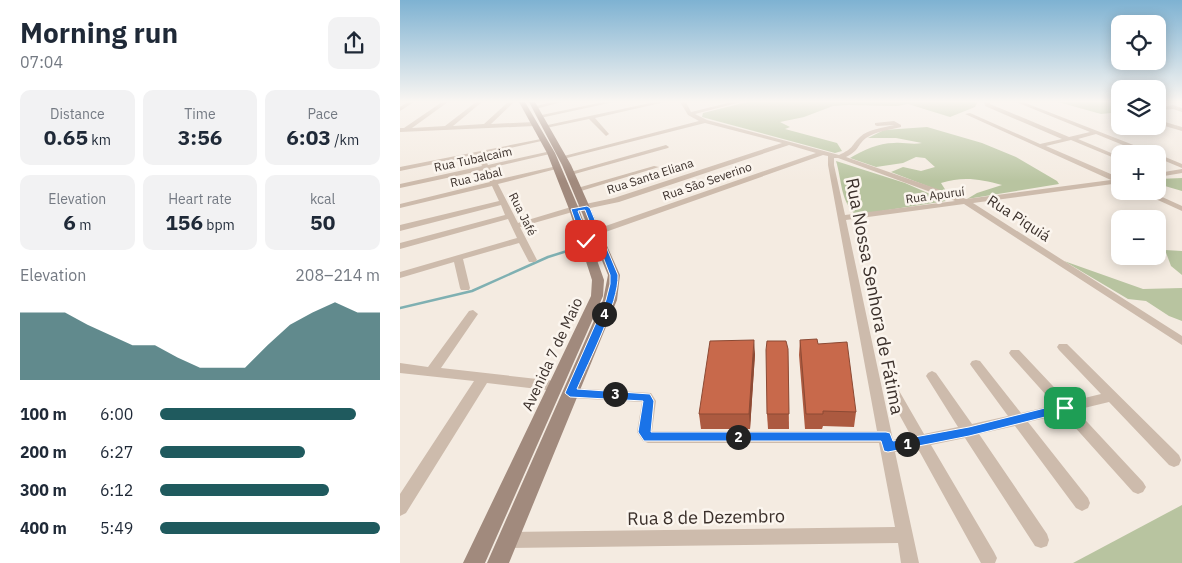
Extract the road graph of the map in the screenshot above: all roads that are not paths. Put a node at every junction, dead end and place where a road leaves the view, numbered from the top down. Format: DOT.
graph roads {
  1 [pos="460,128"];
  2 [pos="518,128"];
  3 [pos="542,128"];
  4 [pos="601,128"];
  5 [pos="680,128"];
  6 [pos="733,128"];
  7 [pos="892,128"];
  8 [pos="1000,128"];
  9 [pos="1044,128"];
  10 [pos="1089,128"];
  11 [pos="445,129"];
  12 [pos="406,130"];
  13 [pos="1099,132"];
  14 [pos="606,134"];
  15 [pos="400,138"];
  16 [pos="1070,139"];
  17 [pos="789,143"];
  18 [pos="1130,145"];
  19 [pos="1039,146"];
  20 [pos="666,147"];
  21 [pos="479,153"];
  22 [pos="832,155"];
  23 [pos="1111,155"];
  24 [pos="1166,159"];
  25 [pos="560,163"];
  26 [pos="1182,166"];
  27 [pos="656,167"];
  28 [pos="484,168"];
  29 [pos="400,169"];
  30 [pos="1182,171"];
  31 [pos="1166,174"];
  32 [pos="1111,177"];
  33 [pos="1111,182"];
  34 [pos="494,184"];
  35 [pos="400,186"];
  36 [pos="578,189"];
  37 [pos="1162,200"];
  38 [pos="964,201"];
  39 [pos="504,202"];
  40 [pos="400,206"];
  41 [pos="580,208"];
  42 [pos="1182,209"];
  43 [pos="510,216"];
  44 [pos="842,218"];
  45 [pos="516,226"];
  46 [pos="400,228"];
  47 [pos="597,232"];
  48 [pos="522,239"];
  49 [pos="400,246"];
  50 [pos="458,258"];
  51 [pos="532,260"];
  52 [pos="400,275"];
  53 [pos="465,288"];
  54 [pos="473,314"];
  55 [pos="1182,341"];
  56 [pos="1063,348"];
  57 [pos="1015,353"];
  58 [pos="976,364"];
  59 [pos="400,368"];
  60 [pos="432,371"];
  61 [pos="932,376"];
  62 [pos="483,378"];
  63 [pos="889,384"];
  64 [pos="555,386"];
  65 [pos="570,393"];
  66 [pos="1110,397"];
  67 [pos="1065,408"];
  68 [pos="1018,419"];
  69 [pos="969,431"];
  70 [pos="887,442"];
  71 [pos="921,442"];
  72 [pos="1174,460"];
  73 [pos="1138,487"];
  74 [pos="1082,503"];
  75 [pos="400,508"];
  76 [pos="905,535"];
  77 [pos="508,540"];
  78 [pos="1041,540"];
  79 [pos="988,558"];
  80 [pos="474,563"];
  81 [pos="498,563"];
  82 [pos="910,563"];
  1 -- 11 [label="street"];
  2 -- 21 [label="street"];
  3 -- 25 [label="main road, Avenida 7 de Maio"];
  4 -- 14 [label="street"];
  5 -- 25 [label="street"];
  6 -- 17 [label="street, Rua Piquiá"];
  7 -- 22 [label="street, Rua São Severino"];
  8 -- 19 [label="street"];
  9 -- 16 [label="street"];
  10 -- 13 [label="street"];
  11 -- 12 [label="street"];
  12 -- 15 [label="street"];
  13 -- 16 [label="street"];
  13 -- 18 [label="street"];
  16 -- 19 [label="street"];
  16 -- 23 [label="street"];
  17 -- 22 [label="street, Rua Piquiá"];
  17 -- 41 [label="street, Rua Santa Eliana"];
  19 -- 32 [label="street"];
  20 -- 25 [label="street"];
  21 -- 28 [label="street, Rua Jafé"];
  21 -- 29 [label="street"];
  22 -- 38 [label="street, Rua Piquiá"];
  22 -- 44 [label="street, Rua Nossa Senhora de Fátima"];
  22 -- 47 [label="street, Rua São Severino"];
  24 -- 26 [label="street"];
  25 -- 28 [label="street, Rua Tubalcaim"];
  25 -- 34 [label="street, Rua Jabal"];
  25 -- 36 [label="main road, Avenida 7 de Maio"];
  25 -- 41 [label="main road, Avenida 7 de Maio"];
  27 -- 36 [label="street"];
  28 -- 34 [label="street, Rua Jafé"];
  28 -- 35 [label="street, Rua Tubalcaim"];
  30 -- 31 [label="street"];
  33 -- 38 [label="street, Rua Apuruí"];
  34 -- 39 [label="street, Rua Jafé"];
  34 -- 40 [label="street, Rua Jabal"];
  36 -- 41 [label="main road, Avenida 7 de Maio"];
  37 -- 42 [label="street"];
  38 -- 44 [label="street, Rua Apuruí"];
  38 -- 55 [label="street, Rua Piquiá"];
  39 -- 43 [label="street, Rua Jafé"];
  39 -- 46 [label="street"];
  41 -- 45 [label="street, Rua Santa Eliana"];
  41 -- 47 [label="main road, Avenida 7 de Maio"];
  41 -- 64 [label="main road, Avenida 7 de Maio"];
  43 -- 45 [label="street, Rua Jafé"];
  43 -- 49 [label="street"];
  44 -- 70 [label="street, Rua Nossa Senhora de Fátima"];
  45 -- 48 [label="street, Rua Jafé"];
  47 -- 65 [label="main road, Avenida 7 de Maio"];
  48 -- 50 [label="street"];
  48 -- 51 [label="street, Rua Jafé"];
  50 -- 52 [label="street"];
  50 -- 53 [label="street"];
  54 -- 60 [label="street"];
  56 -- 66 [label="street"];
  57 -- 67 [label="street"];
  58 -- 68 [label="street"];
  59 -- 60 [label="street"];
  60 -- 62 [label="street"];
  61 -- 69 [label="street"];
  62 -- 64 [label="street"];
  62 -- 75 [label="street"];
  63 -- 71 [label="street"];
  64 -- 80 [label="main road, Avenida 7 de Maio"];
  65 -- 70 [label="street"];
  65 -- 77 [label="main road, Avenida 7 de Maio"];
  66 -- 67 [label="street"];
  66 -- 72 [label="street"];
  67 -- 68 [label="street"];
  67 -- 73 [label="street"];
  68 -- 69 [label="street"];
  68 -- 74 [label="street"];
  69 -- 71 [label="street"];
  69 -- 78 [label="street"];
  70 -- 71 [label="street"];
  70 -- 76 [label="street, Rua Nossa Senhora de Fátima"];
  71 -- 79 [label="street"];
  76 -- 77 [label="street, Rua 8 de Dezembro"];
  76 -- 82 [label="street, Rua Nossa Senhora de Fátima"];
  77 -- 81 [label="main road, Avenida 7 de Maio"];
}
